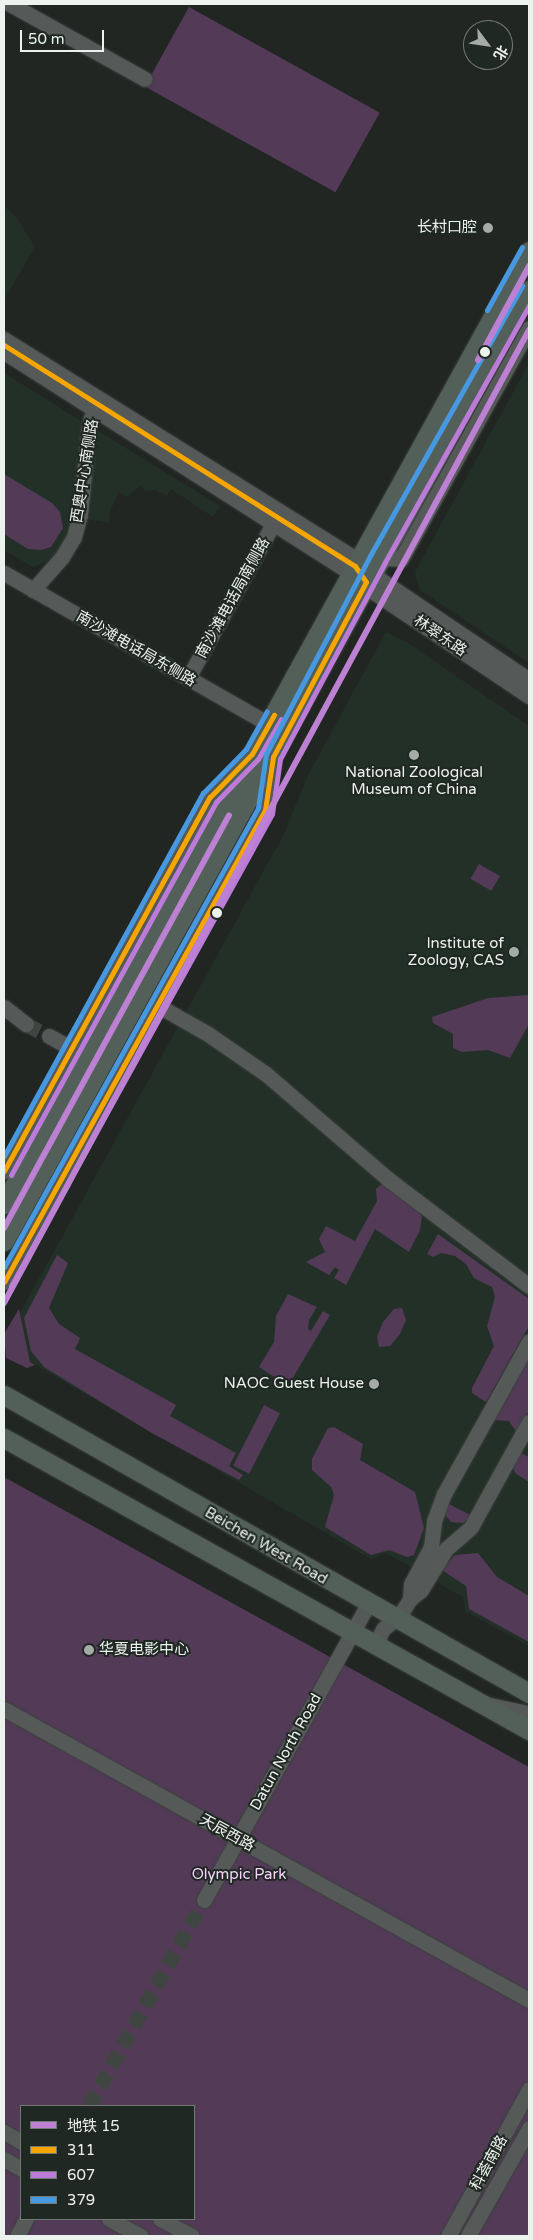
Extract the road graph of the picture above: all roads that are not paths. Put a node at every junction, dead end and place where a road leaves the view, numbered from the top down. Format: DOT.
graph roads {
  1 [pos="10,4"];
  2 [pos="145,78"];
  3 [pos="529,251"];
  4 [pos="529,290"];
  5 [pos="529,328"];
  6 [pos="4,338"];
  7 [pos="4,345"];
  8 [pos="4,352"];
  9 [pos="99,405"];
  10 [pos="276,519"];
  11 [pos="362,571"];
  12 [pos="4,573"];
  13 [pos="33,590"];
  14 [pos="188,678"];
  15 [pos="529,680"];
  16 [pos="529,696"];
  17 [pos="268,724"];
  18 [pos="252,754"];
  19 [pos="273,757"];
  20 [pos="157,1005"];
  21 [pos="4,1007"];
  22 [pos="26,1024"];
  23 [pos="49,1036"];
  24 [pos="72,1049"];
  25 [pos="4,1171"];
  26 [pos="4,1204"];
  27 [pos="4,1241"];
  28 [pos="4,1282"];
  29 [pos="529,1286"];
  30 [pos="529,1341"];
  31 [pos="4,1395"];
  32 [pos="529,1422"];
  33 [pos="4,1438"];
  34 [pos="433,1527"];
  35 [pos="458,1542"];
  36 [pos="410,1599"];
  37 [pos="368,1604"];
  38 [pos="394,1619"];
  39 [pos="353,1633"];
  40 [pos="375,1645"];
  41 [pos="529,1693"];
  42 [pos="481,1704"];
  43 [pos="4,1709"];
  44 [pos="529,1713"];
  45 [pos="529,1730"];
  46 [pos="238,1840"];
  47 [pos="204,1900"];
  48 [pos="529,2000"];
  49 [pos="529,2089"];
  50 [pos="529,2128"];
  51 [pos="4,2132"];
  52 [pos="20,2141"];
  53 [pos="4,2159"];
  54 [pos="20,2168"];
  55 [pos="25,2220"];
  56 [pos="111,2220"];
  57 [pos="162,2220"];
  58 [pos="17,2236"];
  59 [pos="141,2236"];
  60 [pos="192,2236"];
  61 [pos="448,2236"];
  62 [pos="468,2236"];
  1 -- 2 [label="street"];
  3 -- 11 [label="main road"];
  4 -- 11 [label="main road"];
  5 -- 11 [label="street"];
  6 -- 9 [label="street"];
  7 -- 9 [label="street"];
  8 -- 9 [label="street"];
  9 -- 10 [label="street"];
  9 -- 11 [label="street"];
  9 -- 13 [label="street, 西奥中心南侧路"];
  10 -- 11 [label="street"];
  10 -- 14 [label="street, 南沙滩电话局南侧路"];
  11 -- 15 [label="street, 林翠东路"];
  11 -- 16 [label="street, 林翠东路"];
  11 -- 17 [label="main road"];
  11 -- 19 [label="main road"];
  12 -- 13 [label="street, 南沙滩电话局东侧路"];
  13 -- 14 [label="street, 南沙滩电话局东侧路"];
  14 -- 17 [label="street, 南沙滩电话局东侧路"];
  17 -- 18 [label="main road"];
  18 -- 24 [label="street"];
  18 -- 26 [label="main road"];
  19 -- 20 [label="street"];
  19 -- 27 [label="main road"];
  20 -- 28 [label="street"];
  20 -- 29 [label="street"];
  21 -- 22 [label="street"];
  23 -- 24 [label="street"];
  24 -- 25 [label="street"];
  30 -- 34 [label="street"];
  31 -- 37 [label="main road, Beichen West Road"];
  32 -- 35 [label="street"];
  33 -- 39 [label="main road"];
  34 -- 35 [label="street"];
  34 -- 36 [label="street"];
  35 -- 36 [label="street"];
  36 -- 38 [label="street"];
  37 -- 38 [label="main road, Beichen West Road"];
  37 -- 39 [label="street, Datun North Road"];
  38 -- 40 [label="street"];
  38 -- 41 [label="main road, Beichen West Road"];
  39 -- 40 [label="main road"];
  39 -- 46 [label="street, Datun North Road"];
  40 -- 42 [label="main road"];
  42 -- 44 [label="street"];
  42 -- 45 [label="main road"];
  43 -- 46 [label="street, 天辰西路"];
  46 -- 47 [label="street, Datun North Road"];
  46 -- 48 [label="street, 天辰西路"];
  49 -- 61 [label="street, 科荟南路"];
  50 -- 62 [label="street, 科荟南路"];
  51 -- 52 [label="street"];
  53 -- 54 [label="street"];
  55 -- 58 [label="street"];
  56 -- 59 [label="street"];
  57 -- 60 [label="street"];
}
